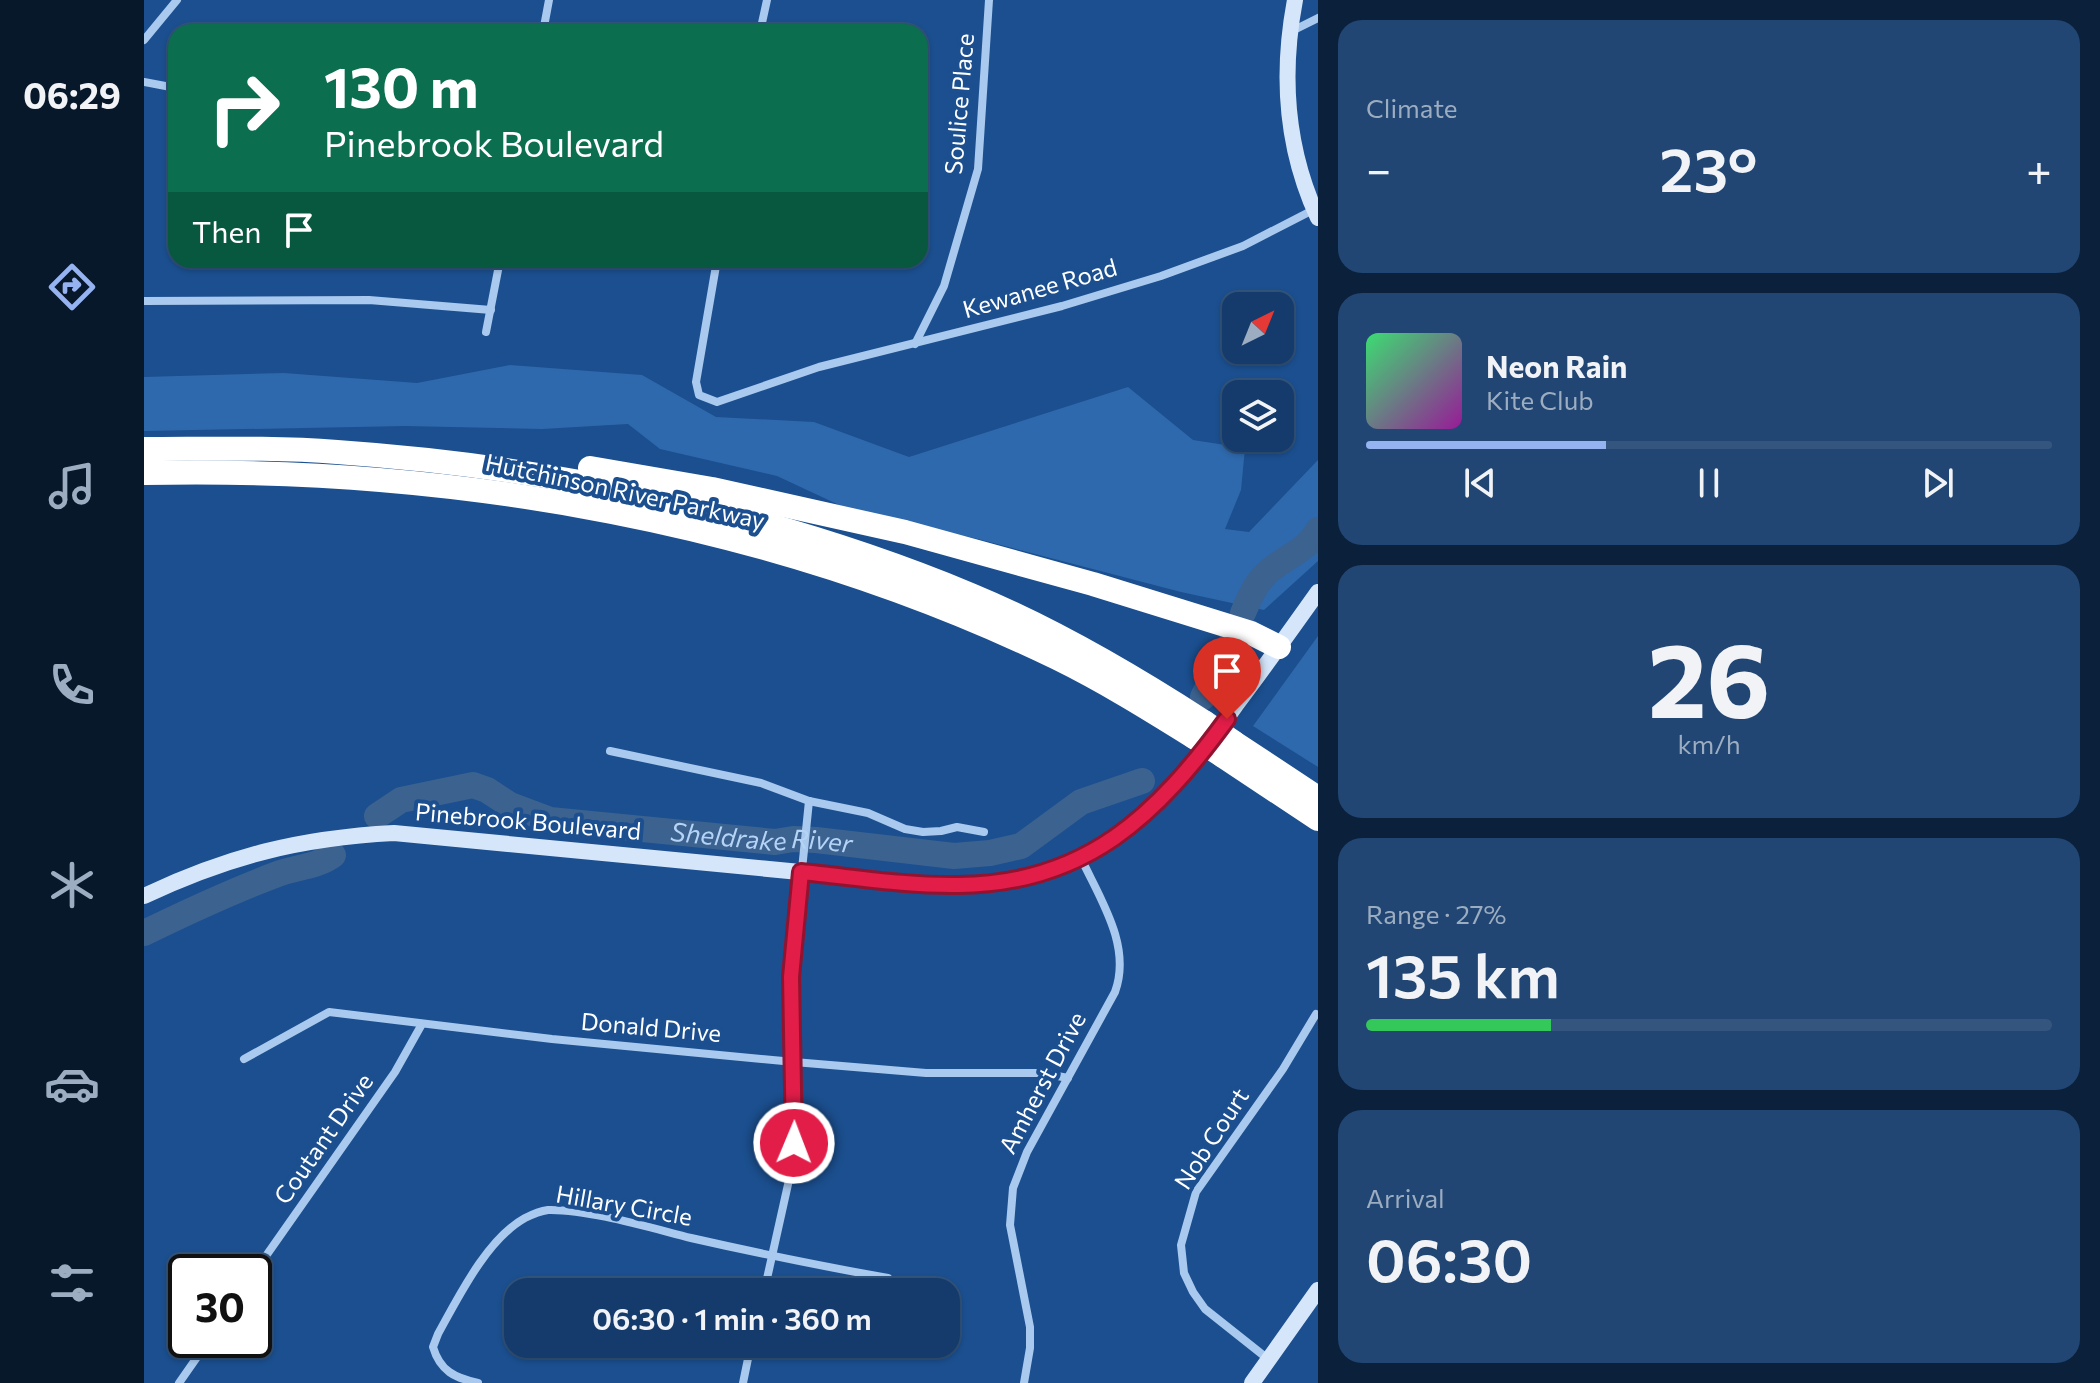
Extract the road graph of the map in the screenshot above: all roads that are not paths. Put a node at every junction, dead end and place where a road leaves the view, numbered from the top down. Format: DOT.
graph roads {
  1 [pos="177,0"];
  2 [pos="549,0"];
  3 [pos="767,0"];
  4 [pos="989,0"];
  5 [pos="1295,0"];
  6 [pos="1318,18"];
  7 [pos="544,24"];
  8 [pos="762,24"];
  9 [pos="1292,31"];
  10 [pos="144,40"];
  11 [pos="144,82"];
  12 [pos="168,86"];
  13 [pos="1317,212"];
  14 [pos="499,268"];
  15 [pos="716,268"];
  16 [pos="144,301"];
  17 [pos="491,310"];
  18 [pos="486,332"];
  19 [pos="915,344"];
  20 [pos="144,449"];
  21 [pos="487,467"];
  22 [pos="144,473"];
  23 [pos="1318,592"];
  24 [pos="1279,647"];
  25 [pos="1199,730"];
  26 [pos="1228,749"];
  27 [pos="610,751"];
  28 [pos="1318,798"];
  29 [pos="809,801"];
  30 [pos="1318,819"];
  31 [pos="984,832"];
  32 [pos="1081,858"];
  33 [pos="801,872"];
  34 [pos="144,896"];
  35 [pos="1316,1014"];
  36 [pos="422,1024"];
  37 [pos="244,1059"];
  38 [pos="794,1062"];
  39 [pos="1068,1078"];
  40 [pos="267,1254"];
  41 [pos="772,1257"];
  42 [pos="767,1278"];
  43 [pos="888,1278"];
  44 [pos="1318,1290"];
  45 [pos="196,1358"];
  46 [pos="748,1358"];
  47 [pos="1268,1359"];
  48 [pos="179,1383"];
  49 [pos="478,1383"];
  50 [pos="743,1383"];
  51 [pos="1024,1383"];
  52 [pos="1252,1383"];
  1 -- 10 [label="street"];
  2 -- 7 [label="street"];
  3 -- 8 [label="street"];
  4 -- 19 [label="street, Soulice Place"];
  5 -- 9 [label="street"];
  6 -- 9 [label="street"];
  9 -- 13 [label="street"];
  11 -- 12 [label="street"];
  13 -- 19 [label="street, Kewanee Road"];
  14 -- 17 [label="street"];
  15 -- 19 [label="street, Kewanee Road"];
  16 -- 17 [label="street"];
  17 -- 18 [label="street"];
  20 -- 21 [label="highway, Hutchinson River Parkway"];
  21 -- 24 [label="highway"];
  21 -- 25 [label="highway, Hutchinson River Parkway"];
  22 -- 25 [label="highway, Hutchinson River Parkway"];
  23 -- 24 [label="street, Pinebrook Boulevard"];
  24 -- 32 [label="street, Pinebrook Boulevard"];
  25 -- 26 [label="highway, Hutchinson River Parkway, bridge"];
  26 -- 28 [label="highway, Hutchinson River Parkway"];
  26 -- 30 [label="highway, Hutchinson River Parkway"];
  27 -- 29 [label="street"];
  29 -- 31 [label="street"];
  29 -- 33 [label="street"];
  32 -- 33 [label="street, Pinebrook Boulevard"];
  32 -- 39 [label="street, Amherst Drive"];
  33 -- 34 [label="street, Pinebrook Boulevard"];
  33 -- 38 [label="street"];
  35 -- 47 [label="street, Nob Court"];
  36 -- 37 [label="street, Donald Drive"];
  36 -- 38 [label="street, Donald Drive"];
  36 -- 40 [label="street, Coutant Drive"];
  38 -- 39 [label="street, Donald Drive"];
  38 -- 41 [label="street"];
  39 -- 51 [label="street, Amherst Drive"];
  41 -- 42 [label="street"];
  41 -- 43 [label="street, Hillary Circle"];
  41 -- 49 [label="street, Hillary Circle"];
  44 -- 47 [label="street"];
  45 -- 48 [label="street"];
  46 -- 50 [label="street"];
  47 -- 52 [label="street"];
}
